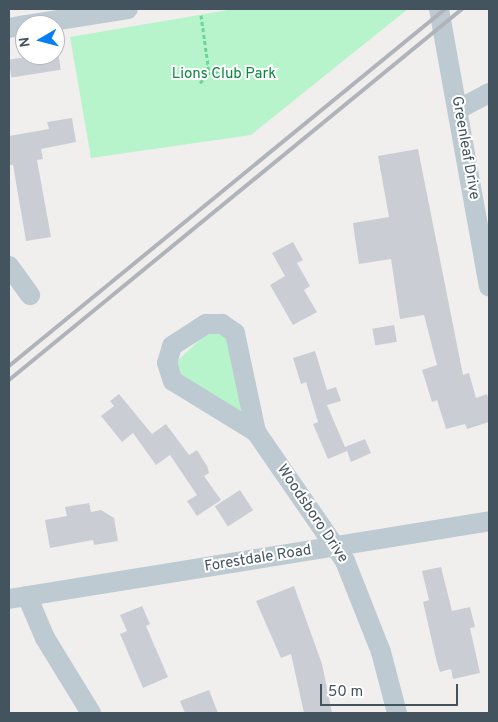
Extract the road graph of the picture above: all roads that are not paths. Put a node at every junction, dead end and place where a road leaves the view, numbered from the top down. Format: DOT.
graph roads {
  1 [pos="128,9"];
  2 [pos="439,9"];
  3 [pos="65,19"];
  4 [pos="489,93"];
  5 [pos="458,109"];
  6 [pos="9,266"];
  7 [pos="489,287"];
  8 [pos="30,295"];
  9 [pos="256,432"];
  10 [pos="489,521"];
  11 [pos="335,546"];
  12 [pos="18,598"];
  13 [pos="91,713"];
  14 [pos="396,713"];
  1 -- 3 [label="street"];
  2 -- 5 [label="street, Greenleaf Drive"];
  4 -- 5 [label="street"];
  5 -- 7 [label="street, Greenleaf Drive"];
  6 -- 8 [label="street"];
  9 -- 9 [label="street, Woodsboro Drive"];
  9 -- 11 [label="street, Woodsboro Drive"];
  10 -- 11 [label="street, Forestdale Road"];
  11 -- 12 [label="street, Forestdale Road"];
  11 -- 14 [label="street, Woodsboro Drive"];
  12 -- 13 [label="street"];
}
